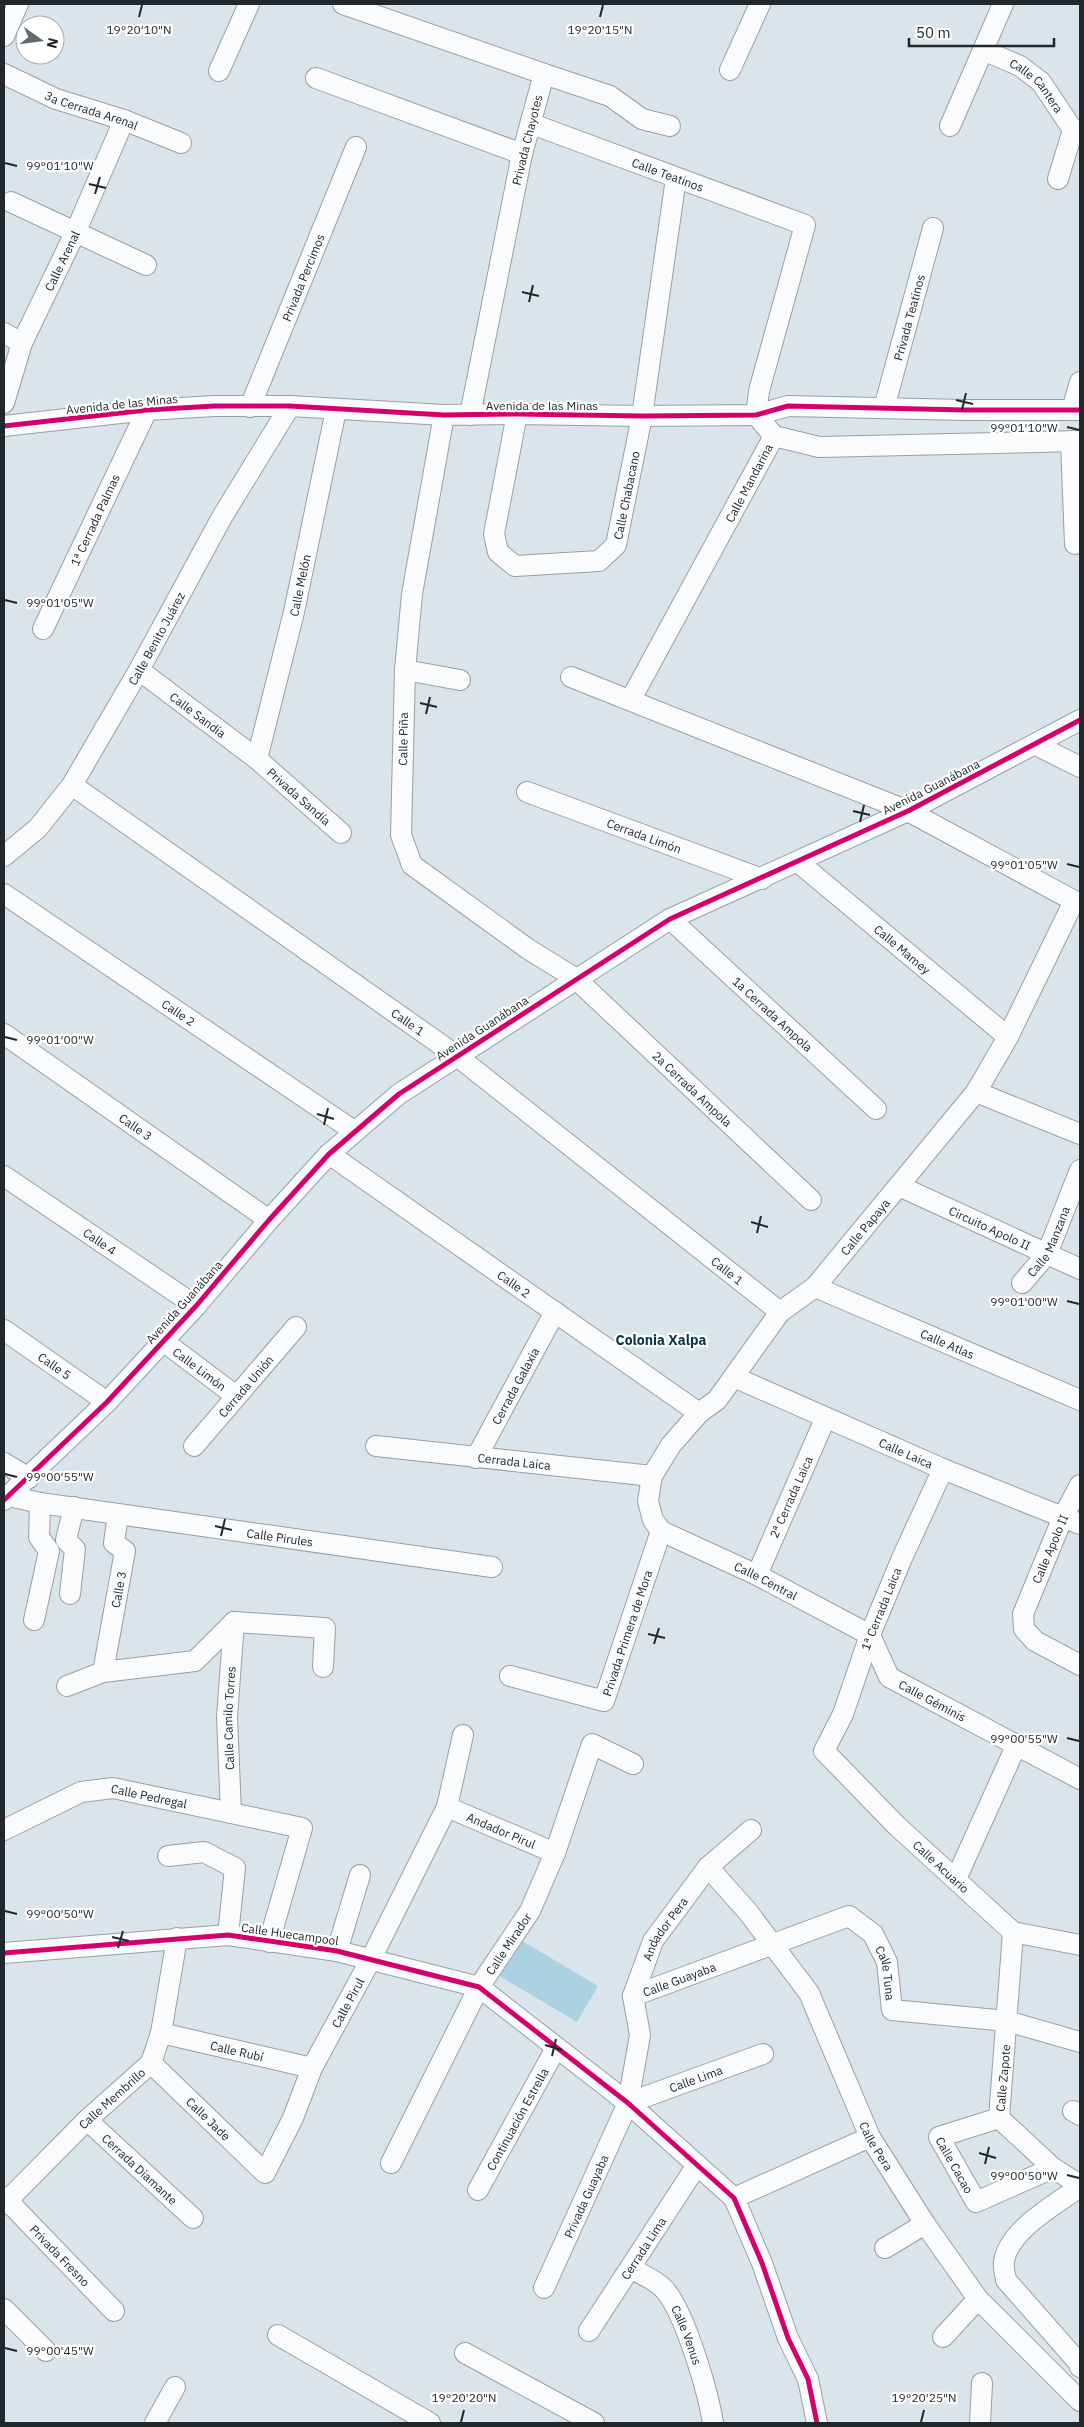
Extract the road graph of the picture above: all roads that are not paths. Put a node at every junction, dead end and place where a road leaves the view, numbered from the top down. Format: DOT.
graph roads {
  1 [pos="18,4"];
  2 [pos="249,4"];
  3 [pos="343,4"];
  4 [pos="760,4"];
  5 [pos="1003,4"];
  6 [pos="4,36"];
  7 [pos="983,50"];
  8 [pos="730,70"];
  9 [pos="219,71"];
  10 [pos="4,74"];
  11 [pos="544,74"];
  12 [pos="316,78"];
  13 [pos="124,120"];
  14 [pos="532,124"];
  15 [pos="670,126"];
  16 [pos="950,126"];
  17 [pos="1077,132"];
  18 [pos="181,143"];
  19 [pos="356,147"];
  20 [pos="522,154"];
  21 [pos="676,178"];
  22 [pos="1058,179"];
  23 [pos="11,202"];
  24 [pos="933,228"];
  25 [pos="76,230"];
  26 [pos="146,265"];
  27 [pos="4,333"];
  28 [pos="22,343"];
  29 [pos="1080,382"];
  30 [pos="4,403"];
  31 [pos="290,406"];
  32 [pos="250,407"];
  33 [pos="884,408"];
  34 [pos="146,410"];
  35 [pos="336,410"];
  36 [pos="1076,410"];
  37 [pos="518,414"];
  38 [pos="444,415"];
  39 [pos="470,415"];
  40 [pos="756,415"];
  41 [pos="642,416"];
  42 [pos="4,426"];
  43 [pos="774,436"];
  44 [pos="1076,441"];
  45 [pos="1076,544"];
  46 [pos="43,629"];
  47 [pos="139,670"];
  48 [pos="404,670"];
  49 [pos="571,677"];
  50 [pos="460,680"];
  51 [pos="631,700"];
  52 [pos="1080,720"];
  53 [pos="1036,745"];
  54 [pos="258,759"];
  55 [pos="1080,767"];
  56 [pos="72,785"];
  57 [pos="527,792"];
  58 [pos="908,811"];
  59 [pos="341,833"];
  60 [pos="4,856"];
  61 [pos="798,862"];
  62 [pos="762,879"];
  63 [pos="4,894"];
  64 [pos="1077,903"];
  65 [pos="670,919"];
  66 [pos="575,978"];
  67 [pos="4,1034"];
  68 [pos="1008,1037"];
  69 [pos="457,1056"];
  70 [pos="976,1092"];
  71 [pos="876,1109"];
  72 [pos="354,1131"];
  73 [pos="1080,1134"];
  74 [pos="329,1154"];
  75 [pos="1080,1170"];
  76 [pos="4,1176"];
  77 [pos="899,1186"];
  78 [pos="811,1200"];
  79 [pos="269,1220"];
  80 [pos="1047,1254"];
  81 [pos="1080,1269"];
  82 [pos="1022,1283"];
  83 [pos="815,1287"];
  84 [pos="196,1306"];
  85 [pos="555,1312"];
  86 [pos="780,1312"];
  87 [pos="296,1327"];
  88 [pos="4,1330"];
  89 [pos="163,1341"];
  90 [pos="734,1377"];
  91 [pos="236,1396"];
  92 [pos="1080,1400"];
  93 [pos="107,1402"];
  94 [pos="700,1414"];
  95 [pos="825,1419"];
  96 [pos="194,1446"];
  97 [pos="376,1446"];
  98 [pos="476,1458"];
  99 [pos="4,1463"];
  100 [pos="943,1470"];
  101 [pos="652,1476"];
  102 [pos="30,1478"];
  103 [pos="1080,1485"];
  104 [pos="6,1498"];
  105 [pos="40,1503"];
  106 [pos="74,1507"];
  107 [pos="118,1514"];
  108 [pos="1071,1520"];
  109 [pos="661,1531"];
  110 [pos="492,1566"];
  111 [pos="757,1575"];
  112 [pos="70,1594"];
  113 [pos="34,1620"];
  114 [pos="234,1622"];
  115 [pos="870,1635"];
  116 [pos="1080,1665"];
  117 [pos="323,1667"];
  118 [pos="103,1672"];
  119 [pos="510,1676"];
  120 [pos="67,1686"];
  121 [pos="463,1735"];
  122 [pos="1016,1746"];
  123 [pos="824,1751"];
  124 [pos="633,1764"];
  125 [pos="1080,1779"];
  126 [pos="447,1807"];
  127 [pos="231,1813"];
  128 [pos="4,1830"];
  129 [pos="751,1830"];
  130 [pos="555,1853"];
  131 [pos="168,1856"];
  132 [pos="708,1867"];
  133 [pos="360,1875"];
  134 [pos="956,1878"];
  135 [pos="1013,1932"];
  136 [pos="228,1935"];
  137 [pos="177,1938"];
  138 [pos="269,1942"];
  139 [pos="773,1945"];
  140 [pos="1080,1945"];
  141 [pos="338,1951"];
  142 [pos="4,1953"];
  143 [pos="371,1959"];
  144 [pos="479,1986"];
  145 [pos="633,1996"];
  146 [pos="1007,2021"];
  147 [pos="161,2032"];
  148 [pos="1080,2042"];
  149 [pos="556,2048"];
  150 [pos="763,2054"];
  151 [pos="151,2063"];
  152 [pos="312,2068"];
  153 [pos="628,2103"];
  154 [pos="1000,2118"];
  155 [pos="87,2120"];
  156 [pos="870,2137"];
  157 [pos="391,2163"];
  158 [pos="697,2165"];
  159 [pos="1052,2168"];
  160 [pos="266,2173"];
  161 [pos="1080,2186"];
  162 [pos="478,2190"];
  163 [pos="734,2198"];
  164 [pos="5,2200"];
  165 [pos="193,2218"];
  166 [pos="925,2224"];
  167 [pos="885,2248"];
  168 [pos="630,2268"];
  169 [pos="544,2288"];
  170 [pos="978,2299"];
  171 [pos="4,2309"];
  172 [pos="114,2312"];
  173 [pos="589,2331"];
  174 [pos="278,2335"];
  175 [pos="943,2337"];
  176 [pos="46,2351"];
  177 [pos="465,2353"];
  178 [pos="1080,2367"];
  179 [pos="982,2383"];
  180 [pos="175,2387"];
  181 [pos="1080,2401"];
  182 [pos="154,2423"];
  183 [pos="430,2423"];
  184 [pos="594,2423"];
  185 [pos="713,2423"];
  186 [pos="817,2423"];
  187 [pos="980,2423"];
  1 -- 6 [label="street"];
  2 -- 9 [label="street"];
  3 -- 11 [label="street"];
  4 -- 8 [label="street"];
  5 -- 7 [label="street"];
  7 -- 16 [label="street"];
  7 -- 17 [label="street, Calle Cantera"];
  10 -- 13 [label="street, 3a Cerrada Arenal"];
  11 -- 14 [label="street, Privada Chayotes"];
  11 -- 15 [label="street"];
  12 -- 20 [label="street"];
  13 -- 18 [label="street, 3a Cerrada Arenal"];
  13 -- 25 [label="street, Calle Arenal"];
  14 -- 20 [label="street, Privada Chayotes"];
  14 -- 21 [label="street, Calle Teatinos"];
  17 -- 22 [label="street"];
  19 -- 32 [label="street, Privada Percimos"];
  20 -- 39 [label="street, Privada Chayotes"];
  21 -- 40 [label="street, Calle Teatinos"];
  21 -- 41 [label="street, Calle Chabacano"];
  23 -- 25 [label="street"];
  24 -- 33 [label="street, Privada Teatinos"];
  25 -- 26 [label="street"];
  25 -- 28 [label="street, Calle Arenal"];
  27 -- 28 [label="street"];
  28 -- 30 [label="street, Calle Arenal"];
  29 -- 36 [label="street"];
  31 -- 32 [label="street, Avenida de las Minas"];
  31 -- 35 [label="street, Avenida de las Minas"];
  31 -- 47 [label="street, Calle Benito Juárez"];
  32 -- 34 [label="street, Avenida de las Minas"];
  33 -- 36 [label="street, Avenida de las Minas"];
  33 -- 40 [label="street, Avenida de las Minas"];
  34 -- 42 [label="street, Avenida de las Minas"];
  34 -- 46 [label="street, 1ª Cerrada Palmas"];
  35 -- 38 [label="street, Avenida de las Minas"];
  35 -- 54 [label="street, Calle Melón"];
  37 -- 39 [label="street, Avenida de las Minas"];
  37 -- 41 [label="street, Avenida de las Minas"];
  37 -- 41 [label="street, Calle Chabacano"];
  38 -- 39 [label="street, Avenida de las Minas"];
  38 -- 48 [label="street, Calle Piña"];
  40 -- 41 [label="street, Avenida de las Minas"];
  40 -- 43 [label="street, Calle Mandarina"];
  43 -- 44 [label="street"];
  43 -- 51 [label="street, Calle Mandarina"];
  44 -- 45 [label="street"];
  47 -- 54 [label="street, Calle Sandía"];
  47 -- 56 [label="street, Calle Benito Juárez"];
  48 -- 50 [label="street"];
  48 -- 66 [label="street, Calle Piña"];
  49 -- 51 [label="street"];
  51 -- 58 [label="street"];
  52 -- 53 [label="street, Avenida Guanábana"];
  53 -- 55 [label="street"];
  53 -- 58 [label="street, Avenida Guanábana"];
  54 -- 59 [label="street, Privada Sandía"];
  56 -- 60 [label="street, Calle Benito Juárez"];
  56 -- 69 [label="street, Calle 1"];
  57 -- 62 [label="street, Cerrada Limón"];
  58 -- 61 [label="street, Avenida Guanábana"];
  58 -- 64 [label="street"];
  61 -- 62 [label="street, Avenida Guanábana"];
  61 -- 68 [label="street, Calle Mamey"];
  62 -- 65 [label="street, Avenida Guanábana"];
  63 -- 72 [label="street, Calle 2"];
  64 -- 68 [label="street, Calle Papaya"];
  65 -- 66 [label="street, Avenida Guanábana"];
  65 -- 71 [label="street, 1a Cerrada Ampola"];
  66 -- 69 [label="street, Avenida Guanábana"];
  66 -- 78 [label="street, 2a Cerrada Ampola"];
  67 -- 79 [label="street, Calle 3"];
  68 -- 70 [label="street, Calle Papaya"];
  69 -- 72 [label="street, Avenida Guanábana"];
  69 -- 86 [label="street, Calle 1"];
  70 -- 73 [label="street"];
  70 -- 77 [label="street, Calle Papaya"];
  72 -- 74 [label="street, Avenida Guanábana"];
  74 -- 79 [label="street, Avenida Guanábana"];
  74 -- 85 [label="street, Calle 2"];
  75 -- 80 [label="street, Calle Manzana"];
  76 -- 84 [label="street, Calle 4"];
  77 -- 80 [label="street, Circuito Apolo II"];
  77 -- 83 [label="street, Calle Papaya"];
  79 -- 84 [label="street, Avenida Guanábana"];
  80 -- 81 [label="street, Circuito Apolo II"];
  80 -- 82 [label="street, Calle Manzana"];
  83 -- 86 [label="street, Calle Papaya"];
  83 -- 92 [label="street, Calle Atlas"];
  84 -- 89 [label="street, Avenida Guanábana"];
  85 -- 94 [label="street, Calle 2"];
  85 -- 98 [label="street, Cerrada Galaxia"];
  86 -- 90 [label="street, Calle Papaya"];
  87 -- 91 [label="street, Cerrada Unión"];
  88 -- 93 [label="street, Calle 5"];
  89 -- 91 [label="street, Calle Limón"];
  89 -- 93 [label="street, Avenida Guanábana"];
  90 -- 94 [label="street, Calle Papaya"];
  90 -- 95 [label="street, Calle Laica"];
  91 -- 96 [label="street, Cerrada Unión"];
  93 -- 102 [label="street, Avenida Guanábana"];
  94 -- 101 [label="street, Calle Papaya"];
  95 -- 100 [label="street, Calle Laica"];
  95 -- 111 [label="street, 2ª Cerrada Laica"];
  97 -- 98 [label="street, Cerrada Laica"];
  98 -- 101 [label="street, Cerrada Laica"];
  99 -- 102 [label="street"];
  100 -- 108 [label="street, Calle Laica"];
  100 -- 115 [label="street, 1ª Cerrada Laica"];
  101 -- 109 [label="street, Calle Papaya"];
  102 -- 104 [label="street, Avenida Guanábana"];
  103 -- 108 [label="street, Calle Apolo II"];
  104 -- 105 [label="street, Calle Pirules"];
  105 -- 106 [label="street, Calle Pirules"];
  105 -- 113 [label="street"];
  106 -- 107 [label="street, Calle Pirules"];
  106 -- 112 [label="street"];
  107 -- 110 [label="street, Calle Pirules"];
  107 -- 118 [label="street, Calle 3"];
  108 -- 116 [label="street, Calle Apolo II"];
  109 -- 111 [label="street, Calle Central"];
  109 -- 119 [label="street, Privada Primera de Mora"];
  111 -- 115 [label="street, Calle Central"];
  114 -- 117 [label="street"];
  114 -- 118 [label="street"];
  114 -- 127 [label="street, Calle Camilo Torres"];
  115 -- 122 [label="street, Calle Géminis"];
  115 -- 123 [label="street, 1ª Cerrada Laica"];
  118 -- 120 [label="street"];
  121 -- 126 [label="street, Calle Pirul"];
  122 -- 125 [label="street, Calle Géminis"];
  122 -- 134 [label="street"];
  123 -- 134 [label="street, Calle Acuario"];
  124 -- 130 [label="street, Calle Mirador"];
  126 -- 130 [label="street, Andador Pirul"];
  126 -- 143 [label="street, Calle Pirul"];
  127 -- 128 [label="street, Calle Pedregal"];
  127 -- 138 [label="street, Calle Pedregal"];
  129 -- 132 [label="street, Andador Pera"];
  130 -- 144 [label="street, Calle Mirador"];
  131 -- 136 [label="street"];
  132 -- 139 [label="street, Calle Pera"];
  132 -- 145 [label="street, Andador Pera"];
  133 -- 141 [label="street"];
  134 -- 135 [label="street, Calle Acuario"];
  135 -- 140 [label="street"];
  135 -- 146 [label="street, Calle Zapote"];
  136 -- 137 [label="street, Calle Huecampool"];
  136 -- 138 [label="street, Calle Huecampool"];
  137 -- 142 [label="street, Calle Huecampool"];
  137 -- 147 [label="street, Calle Membrillo"];
  138 -- 141 [label="street, Calle Huecampool"];
  139 -- 145 [label="street, Calle Guayaba"];
  139 -- 146 [label="street, Calle Tuna"];
  139 -- 156 [label="street, Calle Pera"];
  141 -- 143 [label="street, Calle Huecampool"];
  143 -- 144 [label="street, Calle Huecampool"];
  143 -- 152 [label="street, Calle Pirul"];
  144 -- 149 [label="street"];
  144 -- 157 [label="street, Calle Mirador"];
  145 -- 153 [label="street, Calle Guayaba"];
  146 -- 148 [label="street"];
  146 -- 154 [label="street, Calle Zapote"];
  147 -- 151 [label="street, Calle Membrillo"];
  147 -- 152 [label="street, Calle Rubí"];
  149 -- 153 [label="street"];
  149 -- 162 [label="street, Continuación Estrella"];
  150 -- 153 [label="street, Calle Lima"];
  151 -- 155 [label="street, Calle Membrillo"];
  151 -- 160 [label="street, Calle Jade"];
  152 -- 160 [label="street, Calle Pirul"];
  153 -- 158 [label="street"];
  153 -- 169 [label="street, Privada Guayaba"];
  154 -- 159 [label="street, Calle Zapote"];
  154 -- 159 [label="street, Calle Cacao"];
  155 -- 164 [label="street, Calle Membrillo"];
  155 -- 165 [label="street, Cerrada Diamante"];
  156 -- 163 [label="street"];
  156 -- 166 [label="street, Calle Pera"];
  158 -- 163 [label="street"];
  158 -- 168 [label="street, Cerrada Lima"];
  159 -- 161 [label="street, Calle Zapote"];
  161 -- 178 [label="street"];
  163 -- 186 [label="street"];
  164 -- 172 [label="street, Privada Fresno"];
  166 -- 167 [label="street"];
  166 -- 170 [label="street, Calle Pera"];
  168 -- 173 [label="street, Cerrada Lima"];
  168 -- 185 [label="street, Calle Venus"];
  170 -- 175 [label="street"];
  170 -- 181 [label="street, Calle Pera"];
  171 -- 176 [label="street"];
  174 -- 183 [label="street"];
  177 -- 184 [label="street"];
  179 -- 187 [label="street"];
  180 -- 182 [label="street"];
}
